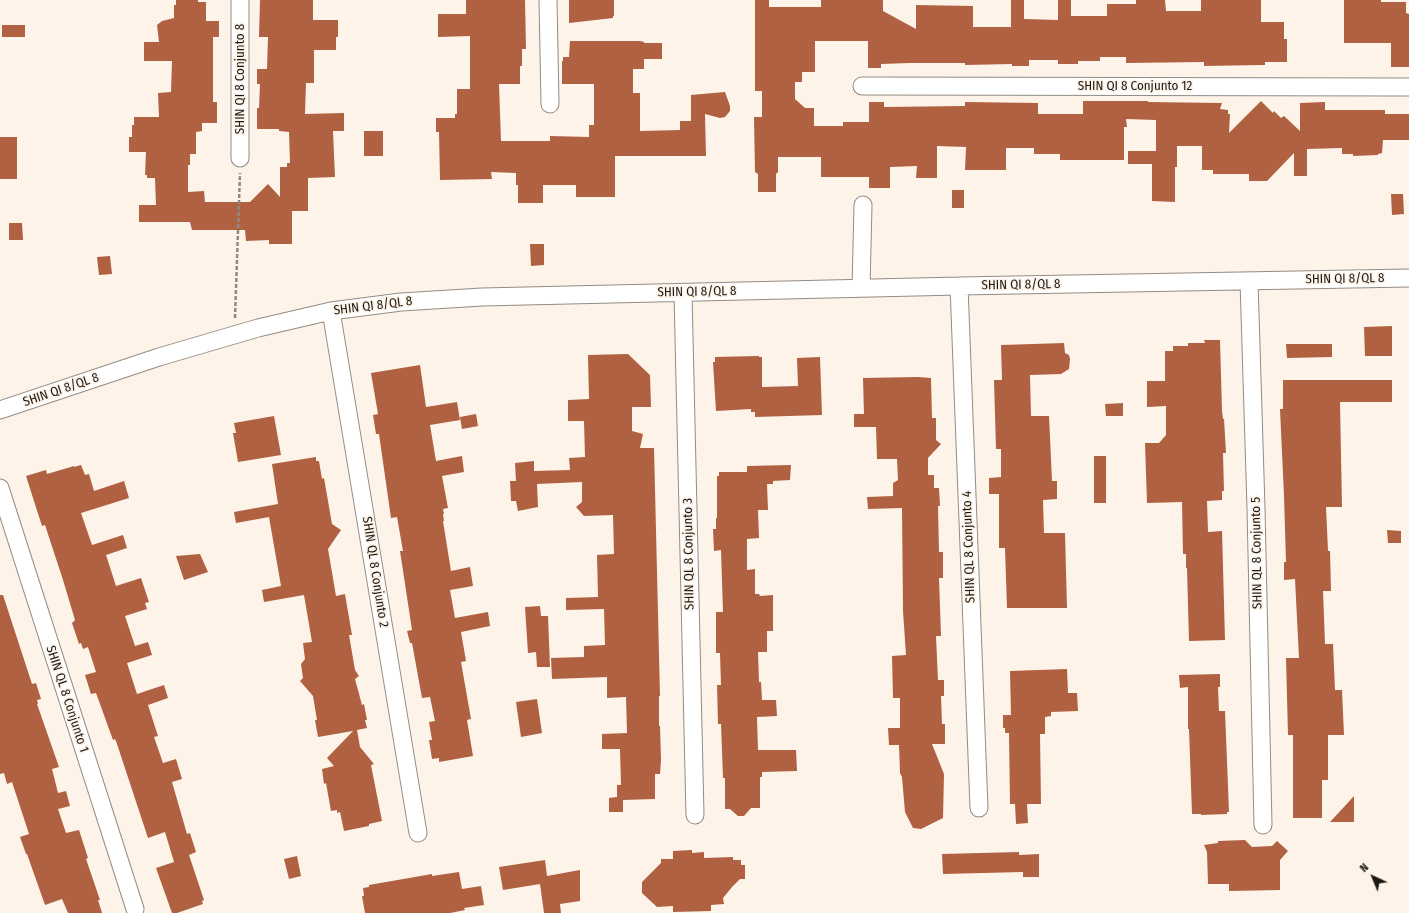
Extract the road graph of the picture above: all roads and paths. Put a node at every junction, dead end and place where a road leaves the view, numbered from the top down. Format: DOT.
graph roads {
  1 [pos="240,0"];
  2 [pos="548,0"];
  3 [pos="862,86"];
  4 [pos="1409,87"];
  5 [pos="550,104"];
  6 [pos="240,158"];
  7 [pos="864,205"];
  8 [pos="1409,278"];
  9 [pos="1249,281"];
  10 [pos="959,286"];
  11 [pos="861,288"];
  12 [pos="683,293"];
  13 [pos="331,311"];
  14 [pos="235,334"];
  15 [pos="0,410"];
  16 [pos="0,488"];
  17 [pos="979,808"];
  18 [pos="695,816"];
  19 [pos="1262,825"];
  20 [pos="418,833"];
  21 [pos="135,910"];
  1 -- 6 [label="street, SHIN QI 8 Conjunto 8"];
  2 -- 5 [label="street"];
  3 -- 4 [label="street, SHIN QI 8 Conjunto 12"];
  6 -- 14 [label="path"];
  7 -- 11 [label="street"];
  8 -- 9 [label="street, SHIN QI 8/QL 8"];
  9 -- 10 [label="street, SHIN QI 8/QL 8"];
  9 -- 19 [label="street, SHIN QL 8 Conjunto 5"];
  10 -- 11 [label="street, SHIN QI 8/QL 8"];
  10 -- 17 [label="street, SHIN QL 8 Conjunto 4"];
  11 -- 12 [label="street, SHIN QI 8/QL 8"];
  12 -- 13 [label="street, SHIN QI 8/QL 8"];
  12 -- 18 [label="street, SHIN QL 8 Conjunto 3"];
  13 -- 14 [label="street, SHIN QI 8/QL 8"];
  13 -- 20 [label="street, SHIN QL 8 Conjunto 2"];
  14 -- 15 [label="street, SHIN QI 8/QL 8"];
  16 -- 21 [label="street, SHIN QL 8 Conjunto 1"];
}
